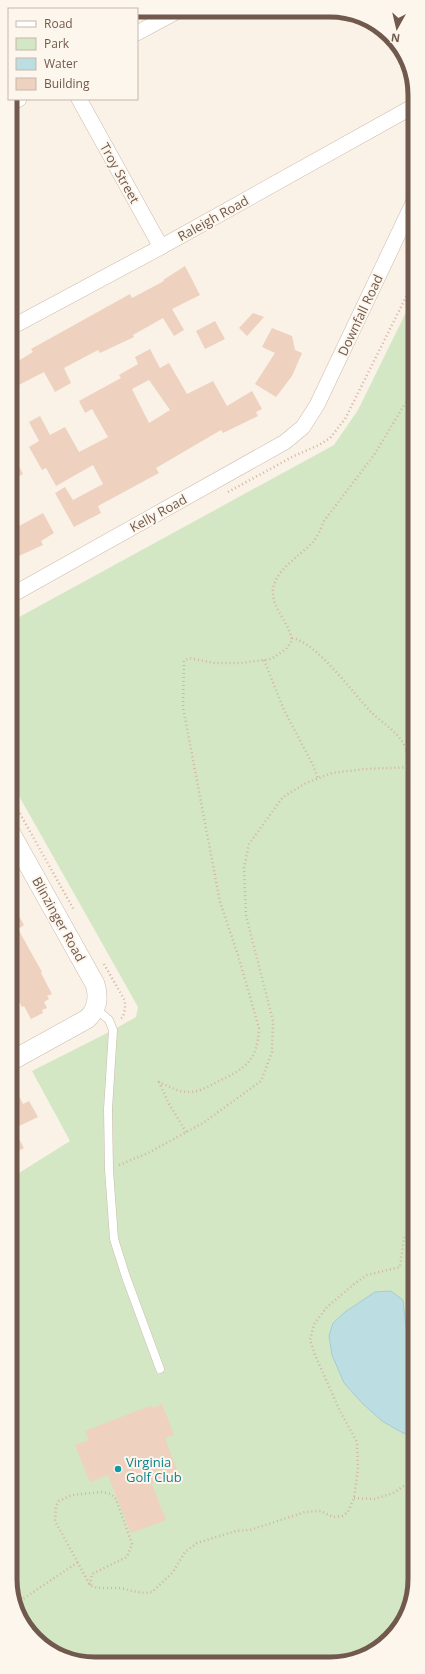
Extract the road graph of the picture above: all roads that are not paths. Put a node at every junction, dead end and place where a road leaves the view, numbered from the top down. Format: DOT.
graph roads {
  1 [pos="167,17"];
  2 [pos="138,32"];
  3 [pos="80,100"];
  4 [pos="408,109"];
  5 [pos="408,214"];
  6 [pos="161,247"];
  7 [pos="17,324"];
  8 [pos="303,427"];
  9 [pos="17,592"];
  10 [pos="17,845"];
  11 [pos="96,1008"];
  12 [pos="17,1058"];
  13 [pos="160,1369"];
  1 -- 2 [label="street"];
  3 -- 6 [label="street, Troy Street"];
  4 -- 6 [label="street, Raleigh Road"];
  5 -- 8 [label="street, Downfall Road"];
  6 -- 7 [label="street, Raleigh Road"];
  8 -- 9 [label="street, Kelly Road"];
  10 -- 11 [label="street, Blinzinger Road"];
  11 -- 12 [label="street"];
  11 -- 13 [label="lane"];
}
